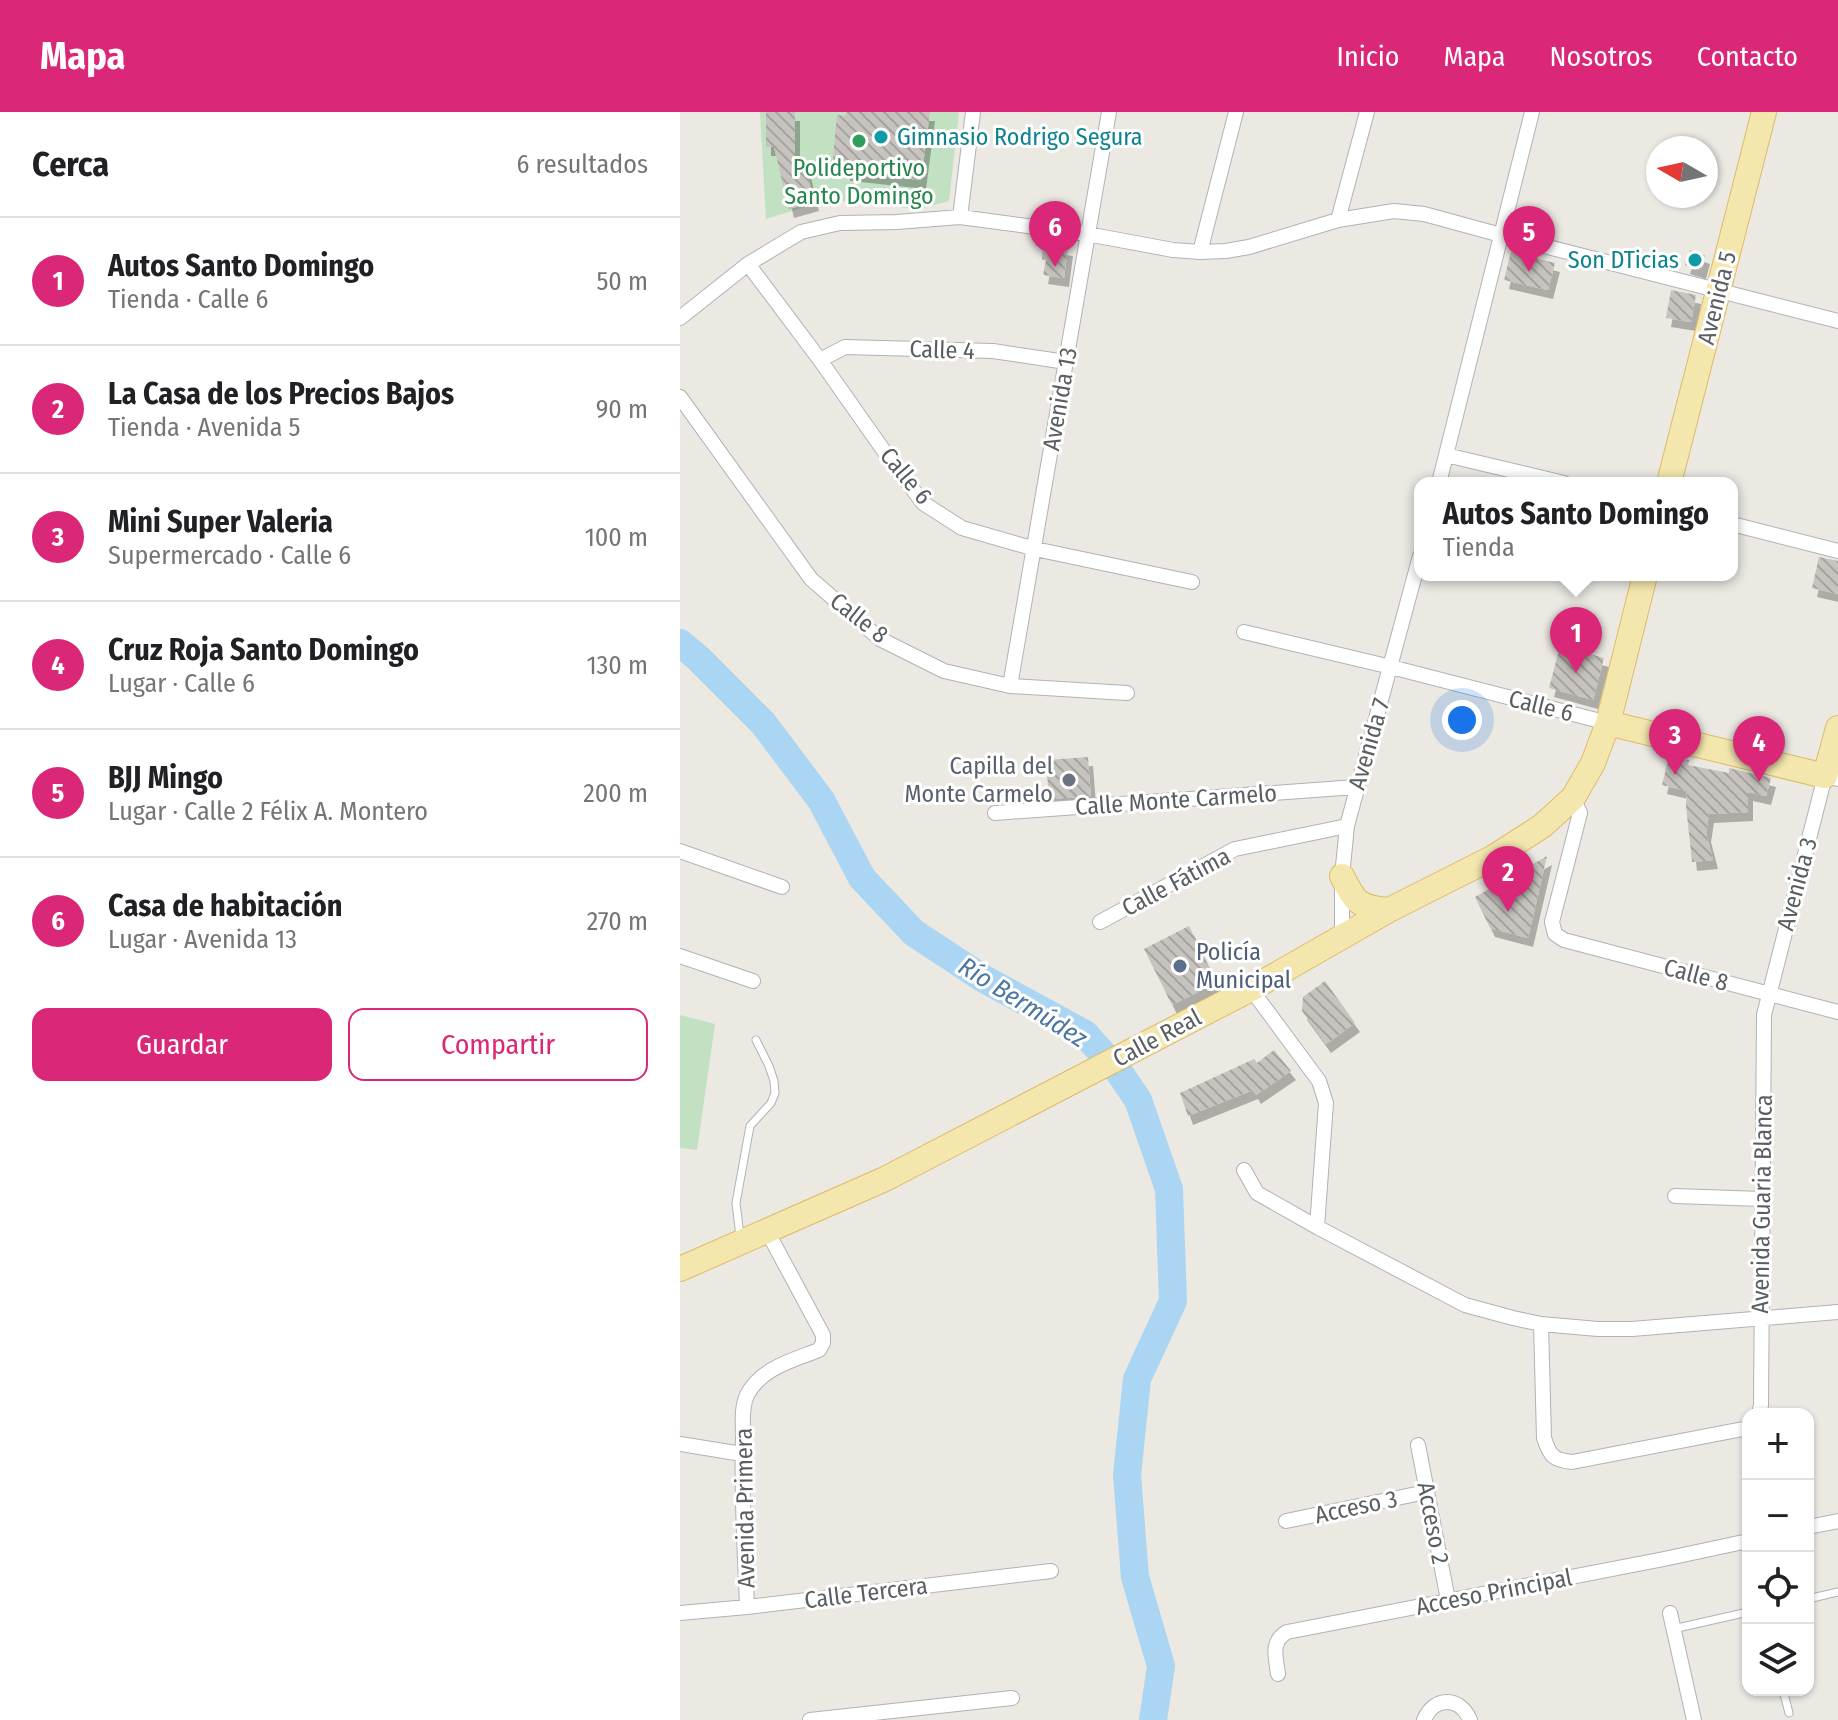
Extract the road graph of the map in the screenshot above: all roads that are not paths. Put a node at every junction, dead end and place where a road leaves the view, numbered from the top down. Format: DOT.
graph roads {
  1 [pos="973,112"];
  2 [pos="1109,112"];
  3 [pos="1236,112"];
  4 [pos="1367,112"];
  5 [pos="1532,112"];
  6 [pos="1764,112"];
  7 [pos="960,217"];
  8 [pos="1338,220"];
  9 [pos="1087,234"];
  10 [pos="1501,235"];
  11 [pos="1200,252"];
  12 [pos="748,264"];
  13 [pos="1719,291"];
  14 [pos="680,318"];
  15 [pos="1838,321"];
  16 [pos="820,360"];
  17 [pos="1066,362"];
  18 [pos="680,397"];
  19 [pos="1446,455"];
  20 [pos="1440,477"];
  21 [pos="1539,477"];
  22 [pos="1671,477"];
  23 [pos="1738,526"];
  24 [pos="1035,549"];
  25 [pos="1838,551"];
  26 [pos="1414,579"];
  27 [pos="1644,581"];
  28 [pos="1192,582"];
  29 [pos="1244,632"];
  30 [pos="1391,667"];
  31 [pos="1010,686"];
  32 [pos="1127,693"];
  33 [pos="1608,723"];
  34 [pos="1838,728"];
  35 [pos="1832,778"];
  36 [pos="1356,787"];
  37 [pos="1573,798"];
  38 [pos="995,813"];
  39 [pos="1347,826"];
  40 [pos="680,851"];
  41 [pos="1342,876"];
  42 [pos="782,887"];
  43 [pos="1389,910"];
  44 [pos="1100,922"];
  45 [pos="1342,936"];
  46 [pos="680,956"];
  47 [pos="753,981"];
  48 [pos="1251,989"];
  49 [pos="1769,995"];
  50 [pos="1838,1012"];
  51 [pos="756,1040"];
  52 [pos="1244,1170"];
  53 [pos="1675,1196"];
  54 [pos="1762,1199"];
  55 [pos="1317,1227"];
  56 [pos="767,1231"];
  57 [pos="742,1242"];
  58 [pos="680,1269"];
  59 [pos="1838,1312"];
  60 [pos="1761,1319"];
  61 [pos="1541,1324"];
  62 [pos="1760,1408"];
  63 [pos="1742,1429"];
  64 [pos="680,1444"];
  65 [pos="1418,1445"];
  66 [pos="742,1454"];
  67 [pos="1426,1492"];
  68 [pos="1286,1521"];
  69 [pos="1838,1521"];
  70 [pos="1814,1526"];
  71 [pos="1742,1542"];
  72 [pos="1051,1571"];
  73 [pos="1838,1592"];
  74 [pos="1814,1598"];
  75 [pos="1448,1600"];
  76 [pos="747,1607"];
  77 [pos="680,1613"];
  78 [pos="1670,1613"];
  79 [pos="1742,1613"];
  80 [pos="1673,1629"];
  81 [pos="1278,1674"];
  82 [pos="1785,1696"];
  83 [pos="1012,1698"];
  84 [pos="1789,1713"];
  85 [pos="810,1720"];
  86 [pos="1424,1720"];
  87 [pos="1471,1720"];
  88 [pos="1694,1720"];
  1 -- 7 [label="street"];
  2 -- 9 [label="street, Avenida 13"];
  3 -- 11 [label="street"];
  4 -- 8 [label="street"];
  5 -- 10 [label="street"];
  6 -- 13 [label="main road, Avenida 5"];
  7 -- 9 [label="street"];
  7 -- 12 [label="street"];
  8 -- 10 [label="street"];
  8 -- 11 [label="street"];
  9 -- 11 [label="street"];
  9 -- 17 [label="street, Avenida 13"];
  10 -- 13 [label="street"];
  10 -- 19 [label="street"];
  12 -- 14 [label="street"];
  12 -- 16 [label="street, Calle 6"];
  13 -- 15 [label="street"];
  13 -- 22 [label="main road, Avenida 5"];
  16 -- 17 [label="street, Calle 4"];
  16 -- 24 [label="street, Calle 6"];
  17 -- 24 [label="street, Avenida 13"];
  18 -- 31 [label="street, Calle 8"];
  19 -- 20 [label="street"];
  19 -- 21 [label="street"];
  23 -- 25 [label="street"];
  24 -- 28 [label="street, Calle 6"];
  24 -- 31 [label="street, Avenida 13"];
  26 -- 30 [label="street, Avenida 7"];
  27 -- 33 [label="main road"];
  29 -- 30 [label="street, Calle 6"];
  30 -- 33 [label="street, Calle 6"];
  30 -- 36 [label="street, Avenida 7"];
  31 -- 32 [label="street, Calle 8"];
  33 -- 35 [label="main road, Calle 6"];
  33 -- 37 [label="main road"];
  34 -- 35 [label="main road, Avenida 3"];
  35 -- 49 [label="street, Avenida 3"];
  36 -- 38 [label="street, Calle Monte Carmelo"];
  36 -- 39 [label="street, Avenida 7"];
  37 -- 43 [label="main road, Calle Real"];
  37 -- 49 [label="street, Calle 8"];
  39 -- 41 [label="street, Avenida 7"];
  39 -- 44 [label="street, Calle Fátima"];
  40 -- 42 [label="street"];
  41 -- 43 [label="main road"];
  41 -- 45 [label="street, Avenida 7"];
  43 -- 45 [label="main road, Calle Real"];
  45 -- 48 [label="main road, Calle Real"];
  46 -- 47 [label="street"];
  48 -- 55 [label="street"];
  48 -- 56 [label="main road, Calle Real"];
  49 -- 50 [label="street, Calle 8"];
  49 -- 54 [label="street, Avenida Guaria Blanca"];
  51 -- 57 [label="lane"];
  52 -- 55 [label="street"];
  53 -- 54 [label="street"];
  54 -- 60 [label="street, Avenida Guaria Blanca"];
  55 -- 61 [label="street"];
  56 -- 57 [label="main road, Calle Real"];
  56 -- 66 [label="street, Avenida Primera"];
  57 -- 58 [label="main road, Calle Real"];
  59 -- 60 [label="street"];
  60 -- 61 [label="street"];
  60 -- 62 [label="street, Avenida Guaria Blanca"];
  61 -- 63 [label="street"];
  64 -- 66 [label="street"];
  65 -- 67 [label="street, Acceso 2"];
  66 -- 76 [label="street, Avenida Primera"];
  67 -- 68 [label="street, Acceso 3"];
  67 -- 75 [label="street, Acceso 2"];
  69 -- 70 [label="street"];
  71 -- 75 [label="street, Acceso Principal"];
  72 -- 76 [label="street, Calle Tercera"];
  73 -- 74 [label="lane"];
  75 -- 81 [label="street, Acceso Principal"];
  76 -- 77 [label="street, Calle Tercera"];
  78 -- 80 [label="street"];
  79 -- 80 [label="lane"];
  80 -- 88 [label="street"];
  82 -- 84 [label="lane"];
  83 -- 85 [label="street"];
  86 -- 87 [label="street"];
}
